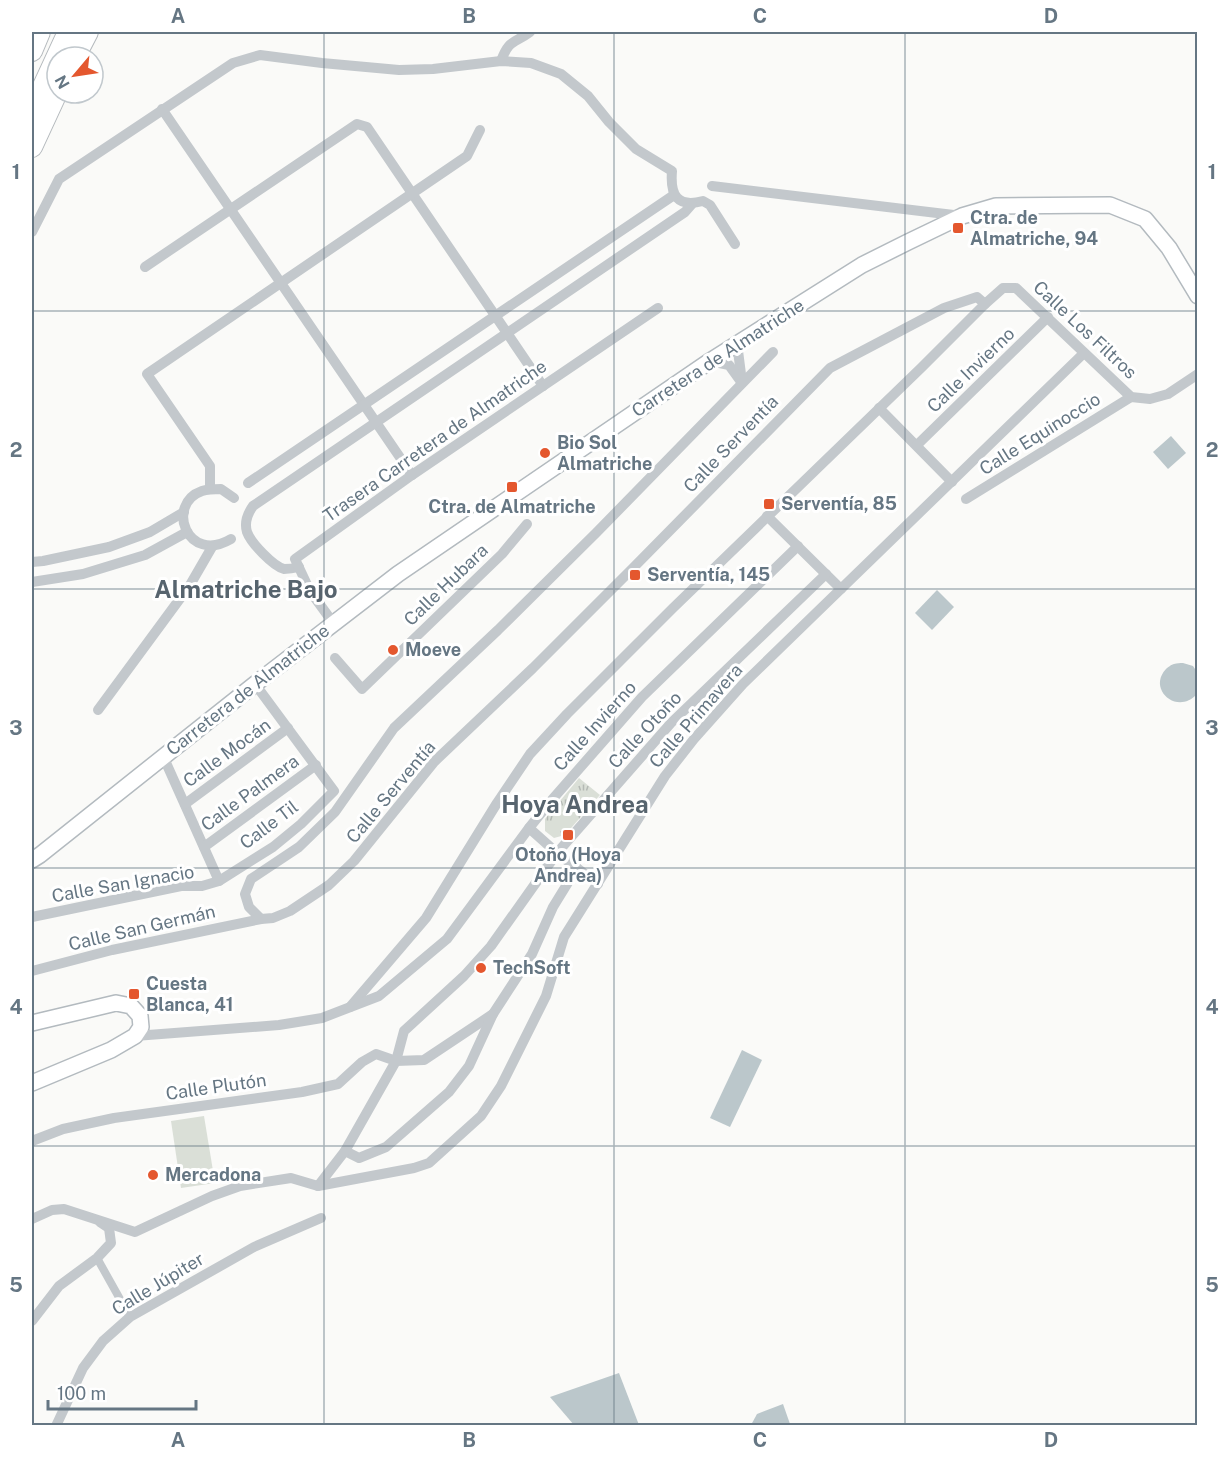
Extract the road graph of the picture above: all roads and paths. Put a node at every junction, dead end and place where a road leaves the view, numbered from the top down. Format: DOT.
graph roads {
  1 [pos="40,32"];
  2 [pos="68,32"];
  3 [pos="530,32"];
  4 [pos="32,51"];
  5 [pos="501,61"];
  6 [pos="51,105"];
  7 [pos="162,109"];
  8 [pos="32,110"];
  9 [pos="480,130"];
  10 [pos="32,147"];
  11 [pos="712,186"];
  12 [pos="411,193"];
  13 [pos="674,195"];
  14 [pos="692,204"];
  15 [pos="231,209"];
  16 [pos="962,216"];
  17 [pos="32,232"];
  18 [pos="735,244"];
  19 [pos="145,267"];
  20 [pos="280,283"];
  21 [pos="1197,296"];
  22 [pos="985,304"];
  23 [pos="658,308"];
  24 [pos="496,315"];
  25 [pos="1048,318"];
  26 [pos="508,333"];
  27 [pos="737,343"];
  28 [pos="773,352"];
  29 [pos="1084,353"];
  30 [pos="710,361"];
  31 [pos="1197,374"];
  32 [pos="742,383"];
  33 [pos="543,386"];
  34 [pos="1131,396"];
  35 [pos="365,406"];
  36 [pos="879,408"];
  37 [pos="376,423"];
  38 [pos="917,445"];
  39 [pos="412,475"];
  40 [pos="952,482"];
  41 [pos="248,483"];
  42 [pos="210,489"];
  43 [pos="234,498"];
  44 [pos="966,499"];
  45 [pos="183,512"];
  46 [pos="767,516"];
  47 [pos="527,524"];
  48 [pos="187,532"];
  49 [pos="231,540"];
  50 [pos="798,546"];
  51 [pos="212,547"];
  52 [pos="32,562"];
  53 [pos="298,567"];
  54 [pos="826,574"];
  55 [pos="32,582"];
  56 [pos="841,589"];
  57 [pos="334,624"];
  58 [pos="336,658"];
  59 [pos="255,684"];
  60 [pos="98,710"];
  61 [pos="288,728"];
  62 [pos="163,756"];
  63 [pos="316,765"];
  64 [pos="184,804"];
  65 [pos="528,828"];
  66 [pos="204,847"];
  67 [pos="557,853"];
  68 [pos="32,860"];
  69 [pos="577,868"];
  70 [pos="219,881"];
  71 [pos="598,884"];
  72 [pos="32,917"];
  73 [pos="261,919"];
  74 [pos="32,971"];
  75 [pos="350,1007"];
  76 [pos="493,1014"];
  77 [pos="32,1023"];
  78 [pos="135,1036"];
  79 [pos="396,1061"];
  80 [pos="35,1079"];
  81 [pos="32,1141"];
  82 [pos="345,1151"];
  83 [pos="318,1186"];
  84 [pos="321,1218"];
  85 [pos="32,1219"];
  86 [pos="98,1220"];
  87 [pos="97,1258"];
  88 [pos="130,1317"];
  89 [pos="32,1321"];
  90 [pos="56,1425"];
  1 -- 4 [label="highway"];
  2 -- 8 [label="highway"];
  3 -- 5 [label="street"];
  5 -- 7 [label="street"];
  5 -- 13 [label="street"];
  6 -- 10 [label="highway"];
  7 -- 15 [label="street"];
  7 -- 17 [label="street"];
  9 -- 12 [label="street"];
  11 -- 16 [label="street"];
  12 -- 15 [label="street"];
  12 -- 20 [label="street"];
  12 -- 24 [label="street"];
  13 -- 14 [label="street"];
  13 -- 24 [label="street"];
  14 -- 18 [label="street"];
  14 -- 26 [label="street"];
  15 -- 19 [label="street"];
  15 -- 20 [label="street"];
  16 -- 21 [label="main road, Carretera de Almatriche"];
  16 -- 27 [label="main road, Carretera de Almatriche"];
  20 -- 35 [label="street"];
  20 -- 42 [label="street"];
  22 -- 25 [label="street, Calle Los Filtros"];
  22 -- 36 [label="street"];
  22 -- 73 [label="street, Calle Serventía"];
  23 -- 33 [label="street, Trasera Carretera de Almatriche"];
  24 -- 26 [label="street"];
  24 -- 35 [label="street"];
  25 -- 29 [label="street, Calle Los Filtros"];
  25 -- 38 [label="street, Calle Invierno"];
  26 -- 33 [label="street"];
  26 -- 37 [label="street"];
  27 -- 30 [label="main road, Carretera de Almatriche"];
  27 -- 32 [label="street"];
  28 -- 32 [label="street, Calle Serventía"];
  29 -- 34 [label="street, Calle Los Filtros"];
  29 -- 40 [label="street, Calle Primavera"];
  30 -- 32 [label="street"];
  30 -- 57 [label="main road, Carretera de Almatriche"];
  31 -- 34 [label="street, Calle Los Filtros"];
  32 -- 73 [label="street, Calle Serventía"];
  33 -- 39 [label="street, Trasera Carretera de Almatriche"];
  34 -- 44 [label="street, Calle Equinoccio"];
  35 -- 37 [label="street"];
  35 -- 41 [label="street"];
  36 -- 38 [label="street"];
  36 -- 46 [label="street"];
  37 -- 39 [label="street"];
  37 -- 53 [label="street"];
  38 -- 40 [label="street"];
  39 -- 53 [label="street, Trasera Carretera de Almatriche"];
  40 -- 56 [label="street, Calle Primavera"];
  42 -- 43 [label="street"];
  42 -- 45 [label="street"];
  45 -- 48 [label="street"];
  45 -- 52 [label="street"];
  46 -- 50 [label="street"];
  46 -- 75 [label="street"];
  47 -- 58 [label="street, Calle Hubara"];
  48 -- 51 [label="street"];
  48 -- 55 [label="street"];
  49 -- 51 [label="street"];
  50 -- 54 [label="street"];
  50 -- 65 [label="street, Calle Invierno"];
  51 -- 60 [label="street"];
  53 -- 57 [label="street"];
  54 -- 56 [label="street"];
  54 -- 67 [label="street, Calle Otoño"];
  56 -- 71 [label="street, Calle Primavera"];
  57 -- 59 [label="main road, Carretera de Almatriche"];
  59 -- 61 [label="street"];
  59 -- 62 [label="main road, Carretera de Almatriche"];
  61 -- 63 [label="street"];
  61 -- 64 [label="street, Calle Mocán"];
  62 -- 64 [label="street"];
  62 -- 68 [label="main road, Carretera de Almatriche"];
  63 -- 66 [label="street, Calle Palmera"];
  63 -- 70 [label="street, Calle Til"];
  64 -- 66 [label="street"];
  65 -- 67 [label="street"];
  65 -- 75 [label="street, Calle Invierno"];
  66 -- 70 [label="street"];
  67 -- 69 [label="street"];
  67 -- 79 [label="street, Calle Otoño"];
  69 -- 71 [label="street"];
  69 -- 76 [label="street"];
  70 -- 72 [label="street, Calle San Ignacio"];
  71 -- 83 [label="street, Calle Primavera"];
  73 -- 74 [label="street, Calle San Germán"];
  75 -- 78 [label="street"];
  76 -- 79 [label="street"];
  76 -- 82 [label="street"];
  77 -- 78 [label="main road"];
  78 -- 80 [label="main road"];
  79 -- 81 [label="street, Calle Plutón"];
  79 -- 82 [label="street, Calle Otoño"];
  82 -- 83 [label="street, Calle Otoño"];
  83 -- 86 [label="street"];
  84 -- 88 [label="street, Calle Júpiter"];
  85 -- 86 [label="street"];
  86 -- 87 [label="street"];
  87 -- 88 [label="street"];
  87 -- 89 [label="street"];
  88 -- 90 [label="street, Calle Júpiter"];
}
